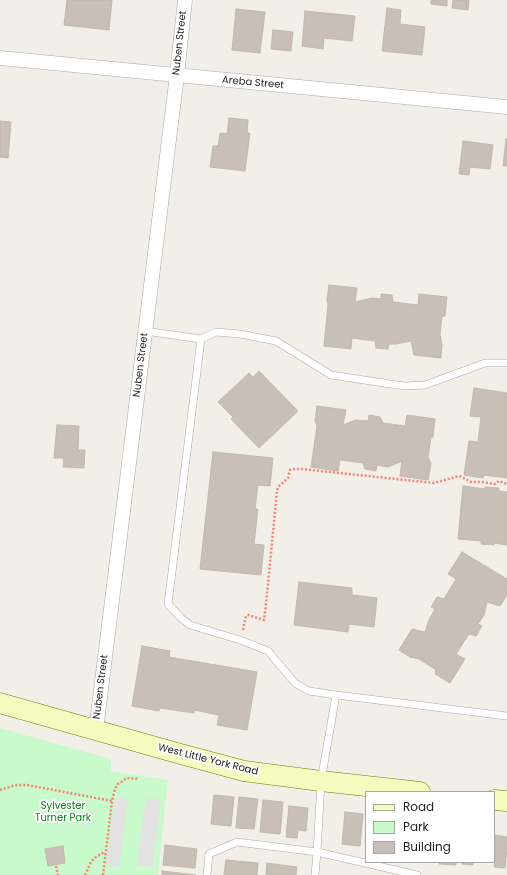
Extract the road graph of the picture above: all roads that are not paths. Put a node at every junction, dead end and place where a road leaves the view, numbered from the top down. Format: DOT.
graph roads {
  1 [pos="184,0"];
  2 [pos="0,58"];
  3 [pos="177,76"];
  4 [pos="507,107"];
  5 [pos="145,331"];
  6 [pos="201,339"];
  7 [pos="507,363"];
  8 [pos="336,695"];
  9 [pos="0,703"];
  10 [pos="507,716"];
  11 [pos="96,730"];
  12 [pos="321,781"];
  13 [pos="411,791"];
  14 [pos="495,800"];
  15 [pos="507,801"];
  16 [pos="317,852"];
  17 [pos="207,875"];
  18 [pos="315,875"];
  19 [pos="417,875"];
  1 -- 3 [label="street, Nuben Street"];
  2 -- 3 [label="street, Areba Street"];
  3 -- 4 [label="street, Areba Street"];
  3 -- 5 [label="street, Nuben Street"];
  5 -- 6 [label="lane"];
  5 -- 11 [label="street, Nuben Street"];
  6 -- 7 [label="lane"];
  6 -- 8 [label="lane"];
  8 -- 10 [label="lane"];
  8 -- 12 [label="lane"];
  9 -- 11 [label="street, West Little York Road"];
  11 -- 12 [label="street, West Little York Road"];
  12 -- 13 [label="street, West Little York Road"];
  12 -- 16 [label="lane"];
  14 -- 15 [label="street"];
  16 -- 17 [label="lane"];
  16 -- 18 [label="lane"];
  16 -- 19 [label="lane"];
}
